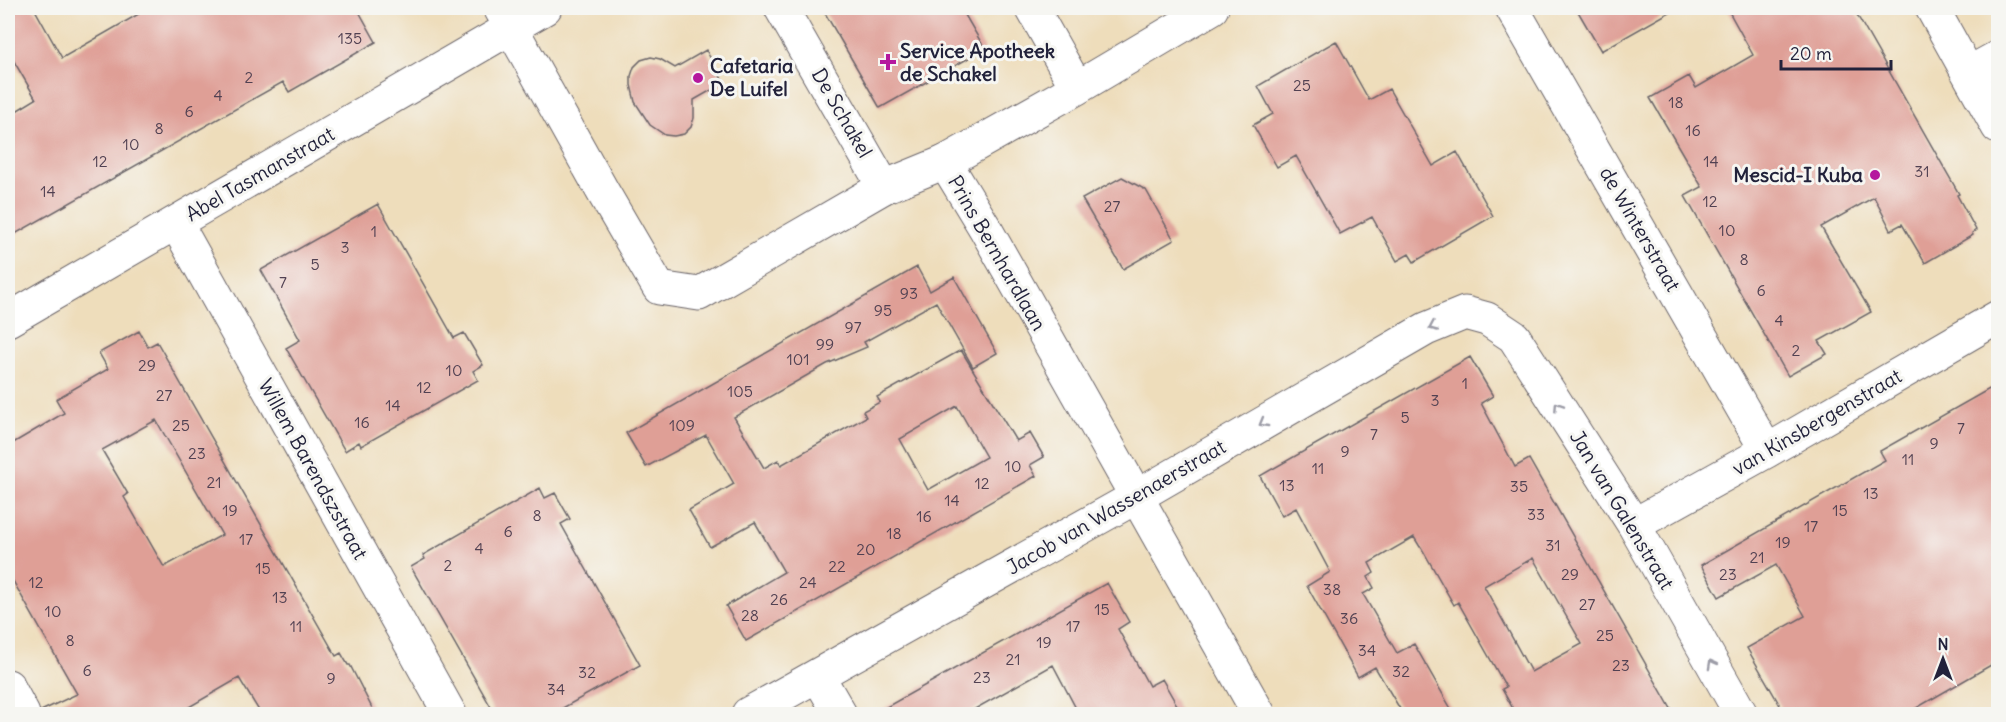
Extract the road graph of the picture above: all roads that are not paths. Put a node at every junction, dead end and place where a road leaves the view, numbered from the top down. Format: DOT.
graph roads {
  1 [pos="544,8"];
  2 [pos="781,8"];
  3 [pos="1032,8"];
  4 [pos="1212,8"];
  5 [pos="1512,8"];
  6 [pos="1932,8"];
  7 [pos="505,17"];
  8 [pos="1998,57"];
  9 [pos="1969,73"];
  10 [pos="1077,88"];
  11 [pos="1998,127"];
  12 [pos="945,162"];
  13 [pos="884,187"];
  14 [pos="176,223"];
  15 [pos="1998,317"];
  16 [pos="1487,319"];
  17 [pos="8,320"];
  18 [pos="1767,451"];
  19 [pos="1136,497"];
  20 [pos="1634,525"];
  21 [pos="818,676"];
  22 [pos="8,686"];
  23 [pos="23,714"];
  24 [pos="450,714"];
  25 [pos="748,714"];
  26 [pos="840,714"];
  27 [pos="1259,714"];
  28 [pos="1741,714"];
  1 -- 7 [label="street"];
  2 -- 13 [label="street, De Schakel"];
  3 -- 10 [label="street"];
  4 -- 10 [label="street"];
  5 -- 18 [label="street, de Winterstraat"];
  6 -- 9 [label="street"];
  7 -- 13 [label="street, Prins Bernhardlaan"];
  7 -- 14 [label="street, Abel Tasmanstraat"];
  8 -- 9 [label="street"];
  9 -- 11 [label="street"];
  10 -- 12 [label="street"];
  12 -- 13 [label="street, Prins Bernhardlaan"];
  12 -- 19 [label="street, Prins Bernhardlaan"];
  14 -- 17 [label="street, Abel Tasmanstraat"];
  14 -- 24 [label="street, Willem Barendszstraat"];
  15 -- 18 [label="street, van Kinsbergenstraat"];
  16 -- 19 [label="street, Jacob van Wassenaerstraat, one-way"];
  20 -- 16 [label="street, Jan van Galenstraat, one-way"];
  18 -- 20 [label="street, van Kinsbergenstraat"];
  19 -- 21 [label="street, Jacob van Wassenaerstraat"];
  19 -- 27 [label="street, Prins Bernhardlaan"];
  28 -- 20 [label="street, Jan van Galenstraat, one-way"];
  21 -- 25 [label="street, Jacob van Wassenaerstraat"];
  21 -- 26 [label="street"];
  22 -- 23 [label="street"];
}
